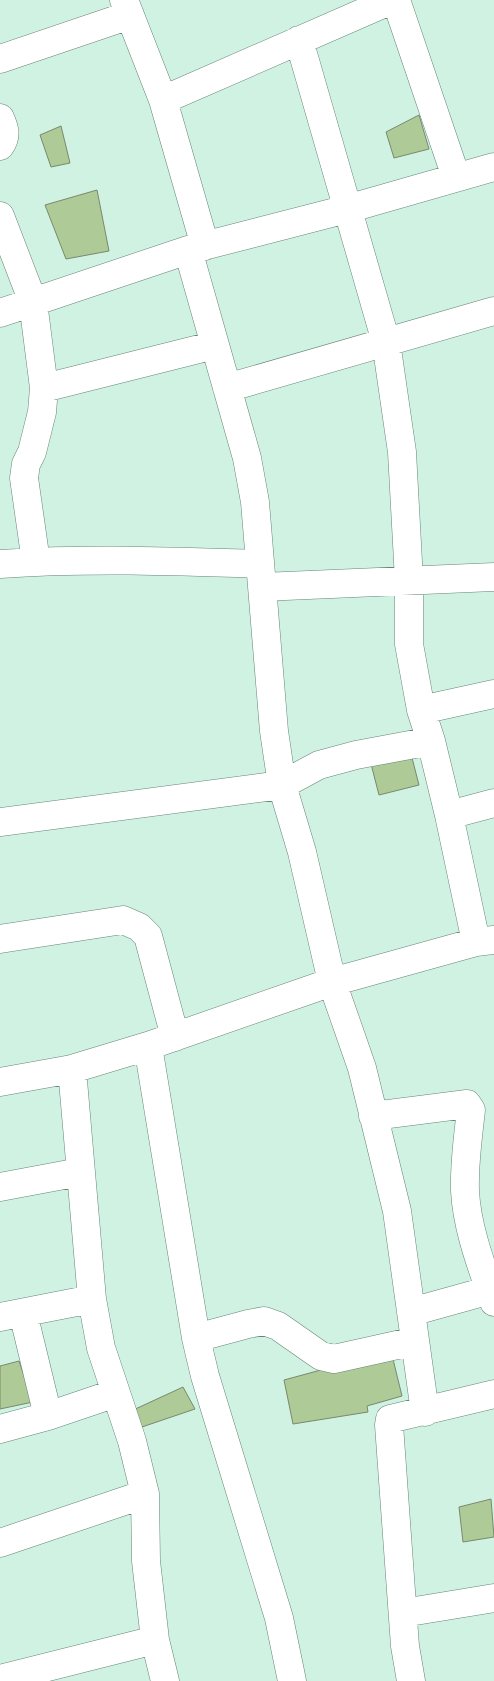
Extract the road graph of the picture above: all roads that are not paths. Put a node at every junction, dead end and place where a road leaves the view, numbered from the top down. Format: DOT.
graph roads {
  1 [pos="394,0"];
  2 [pos="127,8"];
  3 [pos="299,40"];
  4 [pos="0,59"];
  5 [pos="163,100"];
  6 [pos="0,118"];
  7 [pos="0,146"];
  8 [pos="494,167"];
  9 [pos="456,177"];
  10 [pos="347,209"];
  11 [pos="0,216"];
  12 [pos="197,248"];
  13 [pos="33,302"];
  14 [pos="494,311"];
  15 [pos="0,313"];
  16 [pos="386,342"];
  17 [pos="215,345"];
  18 [pos="44,388"];
  19 [pos="227,388"];
  20 [pos="36,562"];
  21 [pos="0,564"];
  22 [pos="261,575"];
  23 [pos="494,577"];
  24 [pos="409,580"];
  25 [pos="494,694"];
  26 [pos="421,710"];
  27 [pos="431,741"];
  28 [pos="282,785"];
  29 [pos="494,803"];
  30 [pos="449,815"];
  31 [pos="0,822"];
  32 [pos="0,939"];
  33 [pos="485,941"];
  34 [pos="332,982"];
  35 [pos="175,1037"];
  36 [pos="148,1046"];
  37 [pos="72,1069"];
  38 [pos="0,1082"];
  39 [pos="373,1116"];
  40 [pos="80,1172"];
  41 [pos="0,1186"];
  42 [pos="493,1294"];
  43 [pos="92,1299"];
  44 [pos="411,1312"];
  45 [pos="12,1315"];
  46 [pos="196,1338"];
  47 [pos="415,1341"];
  48 [pos="116,1393"];
  49 [pos="494,1394"];
  50 [pos="425,1412"];
  51 [pos="48,1416"];
  52 [pos="0,1429"];
  53 [pos="145,1494"];
  54 [pos="0,1543"];
  55 [pos="494,1598"];
  56 [pos="403,1613"];
  57 [pos="155,1640"];
  58 [pos="0,1679"];
  59 [pos="165,1681"];
  60 [pos="292,1681"];
  61 [pos="411,1681"];
  1 -- 3 [label="street"];
  1 -- 9 [label="street"];
  2 -- 4 [label="street"];
  2 -- 5 [label="street"];
  3 -- 5 [label="street"];
  3 -- 10 [label="street"];
  5 -- 12 [label="street"];
  6 -- 7 [label="street"];
  8 -- 9 [label="street"];
  9 -- 10 [label="street"];
  10 -- 12 [label="street"];
  10 -- 16 [label="street"];
  11 -- 13 [label="street"];
  12 -- 13 [label="street"];
  12 -- 17 [label="street"];
  13 -- 15 [label="street"];
  13 -- 18 [label="street"];
  14 -- 16 [label="street"];
  16 -- 19 [label="street"];
  16 -- 24 [label="street"];
  17 -- 18 [label="street"];
  17 -- 19 [label="street"];
  18 -- 20 [label="street"];
  19 -- 22 [label="street"];
  20 -- 21 [label="street"];
  20 -- 22 [label="street"];
  22 -- 24 [label="street"];
  22 -- 28 [label="street"];
  23 -- 24 [label="street"];
  24 -- 26 [label="street"];
  25 -- 26 [label="street"];
  26 -- 27 [label="street"];
  27 -- 28 [label="street"];
  27 -- 30 [label="street"];
  28 -- 31 [label="street"];
  28 -- 34 [label="street"];
  29 -- 30 [label="street"];
  30 -- 33 [label="street"];
  32 -- 35 [label="street"];
  33 -- 34 [label="street"];
  34 -- 35 [label="street"];
  34 -- 39 [label="street"];
  35 -- 36 [label="street"];
  36 -- 37 [label="street"];
  36 -- 46 [label="street"];
  37 -- 38 [label="street"];
  37 -- 40 [label="street"];
  39 -- 42 [label="street"];
  39 -- 44 [label="street"];
  40 -- 41 [label="street"];
  40 -- 43 [label="street"];
  42 -- 44 [label="street"];
  43 -- 45 [label="street"];
  43 -- 48 [label="street"];
  44 -- 47 [label="street"];
  45 -- 51 [label="street"];
  46 -- 47 [label="street"];
  46 -- 60 [label="street"];
  47 -- 50 [label="street"];
  48 -- 51 [label="street"];
  48 -- 53 [label="street"];
  49 -- 50 [label="street"];
  50 -- 56 [label="street"];
  51 -- 52 [label="street"];
  53 -- 54 [label="street"];
  53 -- 57 [label="street"];
  55 -- 56 [label="street"];
  56 -- 61 [label="street"];
  57 -- 58 [label="street"];
  57 -- 59 [label="street"];
}
